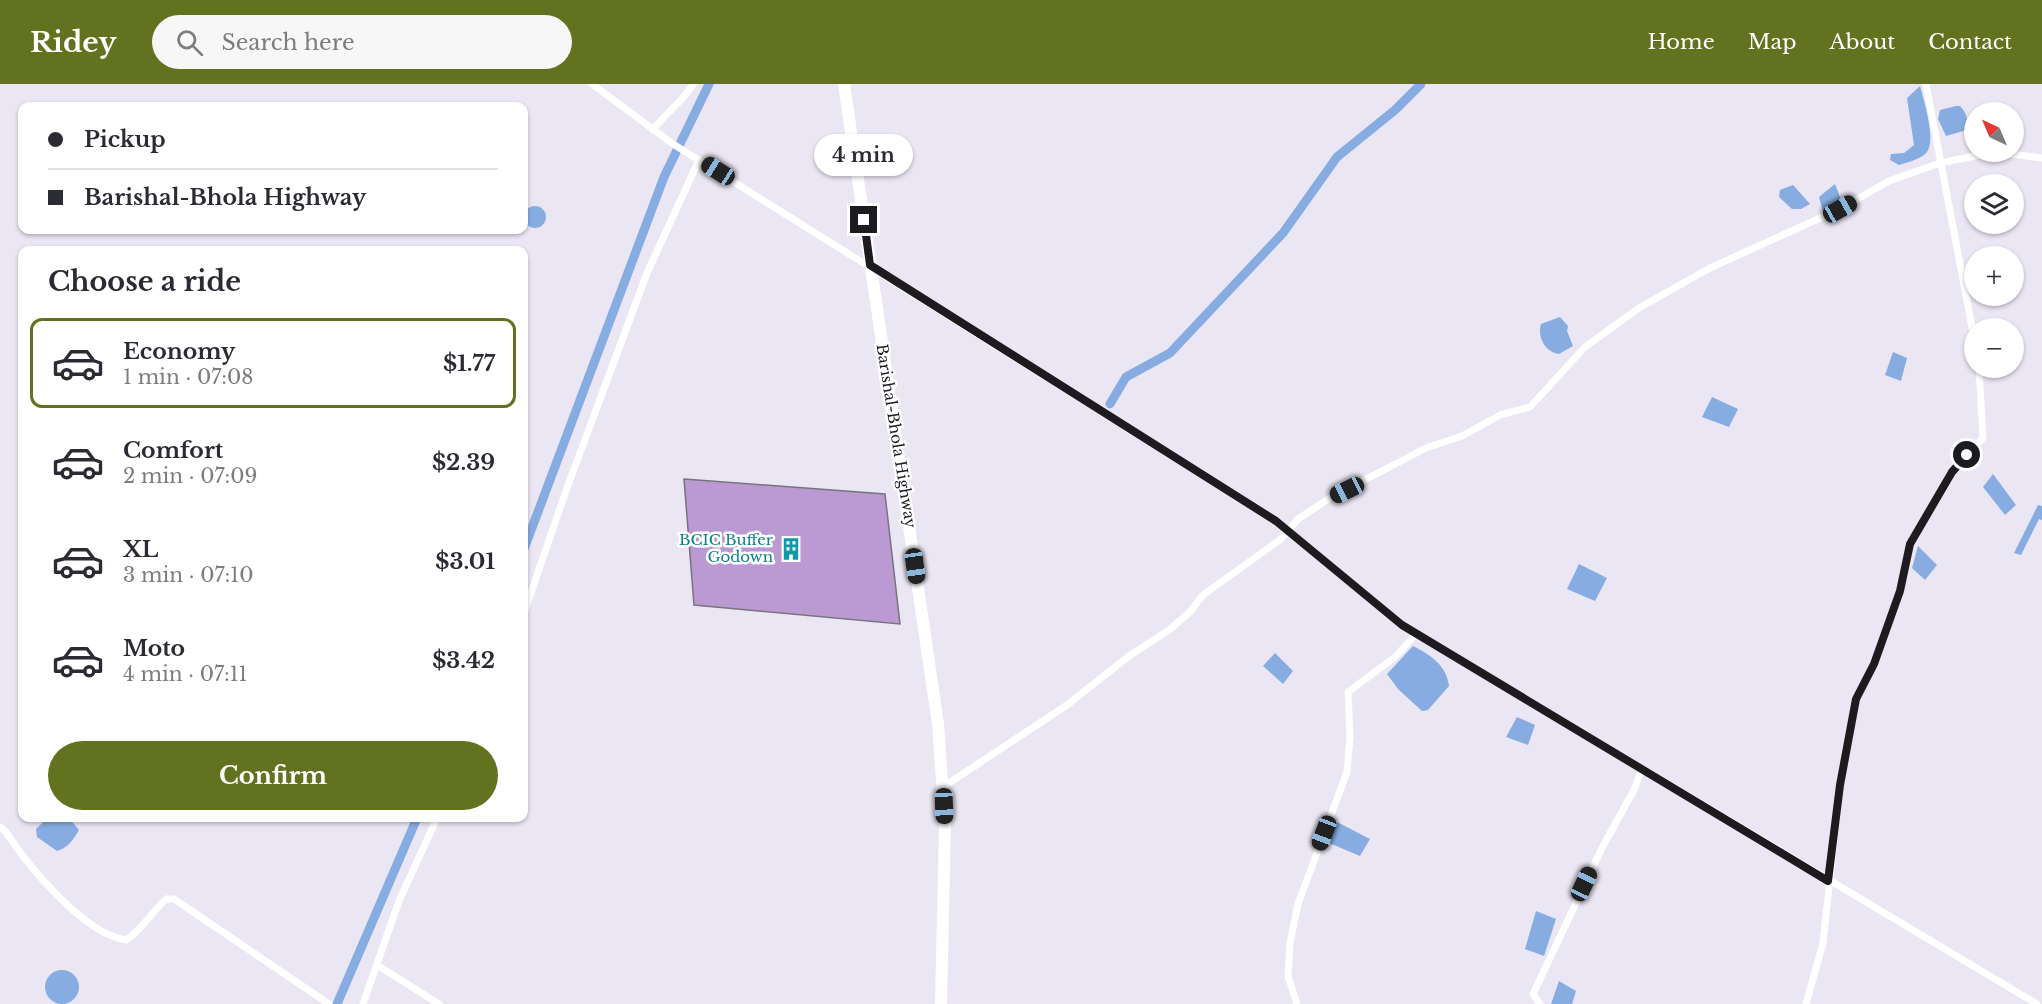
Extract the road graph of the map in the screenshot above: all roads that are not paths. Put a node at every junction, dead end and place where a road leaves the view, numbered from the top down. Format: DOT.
graph roads {
  1 [pos="592,84"];
  2 [pos="693,84"];
  3 [pos="844,84"];
  4 [pos="1926,84"];
  5 [pos="652,130"];
  6 [pos="2042,158"];
  7 [pos="699,160"];
  8 [pos="1940,163"];
  9 [pos="870,265"];
  10 [pos="1970,318"];
  11 [pos="1980,378"];
  12 [pos="1288,531"];
  13 [pos="528,602"];
  14 [pos="1416,634"];
  15 [pos="1641,770"];
  16 [pos="943,787"];
  17 [pos="435,822"];
  18 [pos="0,827"];
  19 [pos="1828,881"];
  20 [pos="377,965"];
  21 [pos="327,1002"];
  22 [pos="363,1004"];
  23 [pos="439,1004"];
  24 [pos="941,1004"];
  25 [pos="1297,1004"];
  26 [pos="1540,1004"];
  27 [pos="1806,1004"];
  28 [pos="2037,1004"];
  1 -- 5 [label="street"];
  2 -- 5 [label="street"];
  3 -- 9 [label="highway, Barishal-Bhola Highway"];
  4 -- 8 [label="street"];
  5 -- 7 [label="street"];
  6 -- 8 [label="street"];
  7 -- 9 [label="street"];
  7 -- 13 [label="street"];
  8 -- 10 [label="street"];
  8 -- 12 [label="street"];
  9 -- 12 [label="street"];
  9 -- 16 [label="highway, Barishal-Bhola Highway"];
  11 -- 19 [label="street"];
  12 -- 14 [label="street"];
  12 -- 16 [label="street"];
  14 -- 15 [label="street"];
  14 -- 25 [label="street"];
  15 -- 19 [label="street"];
  15 -- 26 [label="street"];
  16 -- 24 [label="highway, Barishal-Bhola Highway"];
  17 -- 20 [label="street"];
  18 -- 21 [label="street"];
  19 -- 27 [label="street"];
  19 -- 28 [label="street"];
  20 -- 22 [label="street"];
  20 -- 23 [label="street"];
}
